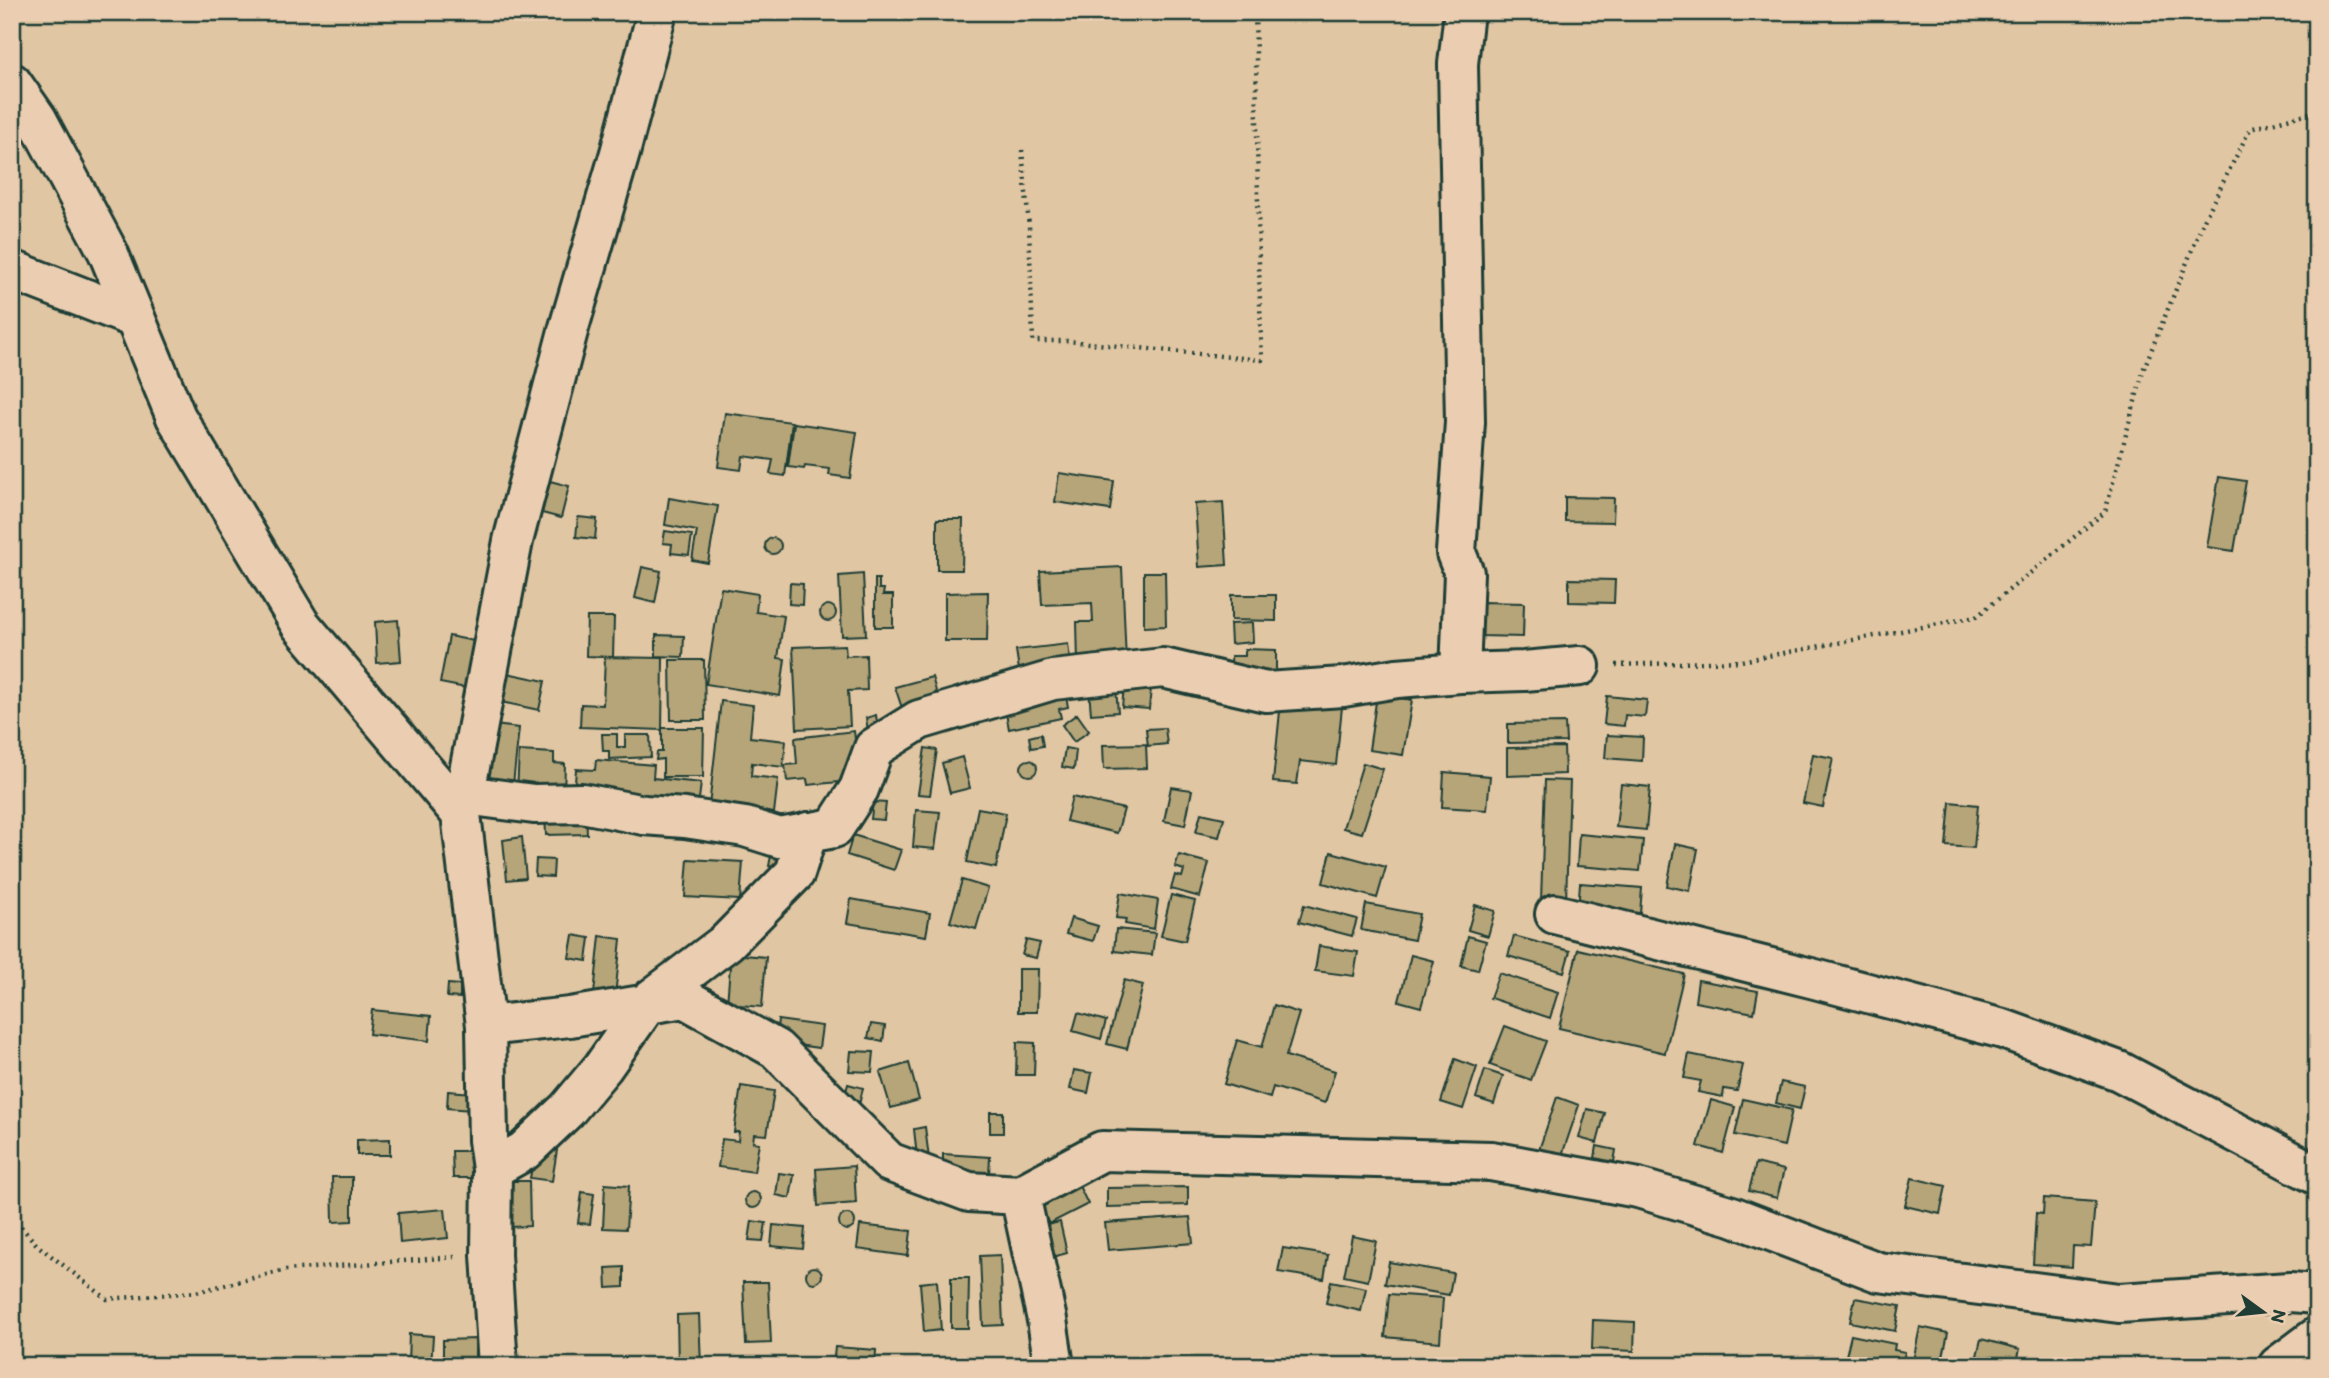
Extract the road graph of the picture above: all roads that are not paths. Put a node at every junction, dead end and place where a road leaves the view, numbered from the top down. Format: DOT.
graph roads {
  1 [pos="657,12"];
  2 [pos="1464,12"];
  3 [pos="12,83"];
  4 [pos="12,270"];
  5 [pos="135,318"];
  6 [pos="1580,666"];
  7 [pos="1460,673"];
  8 [pos="463,805"];
  9 [pos="808,832"];
  10 [pos="1555,914"];
  11 [pos="646,1005"];
  12 [pos="486,1026"];
  13 [pos="492,1169"];
  14 [pos="2317,1175"];
  15 [pos="1020,1195"];
  16 [pos="2317,1294"];
  17 [pos="2317,1337"];
  18 [pos="498,1366"];
  19 [pos="1054,1366"];
  20 [pos="2278,1366"];
  1 -- 8 [label="street"];
  2 -- 7 [label="street"];
  3 -- 5 [label="street"];
  4 -- 5 [label="street"];
  5 -- 8 [label="street"];
  6 -- 7 [label="street"];
  7 -- 9 [label="street"];
  8 -- 9 [label="street"];
  8 -- 12 [label="street"];
  9 -- 11 [label="street"];
  10 -- 14 [label="street"];
  11 -- 12 [label="street"];
  11 -- 13 [label="street"];
  11 -- 15 [label="street"];
  12 -- 13 [label="street"];
  13 -- 18 [label="street"];
  15 -- 16 [label="street"];
  15 -- 19 [label="street"];
  17 -- 20 [label="street"];
}
